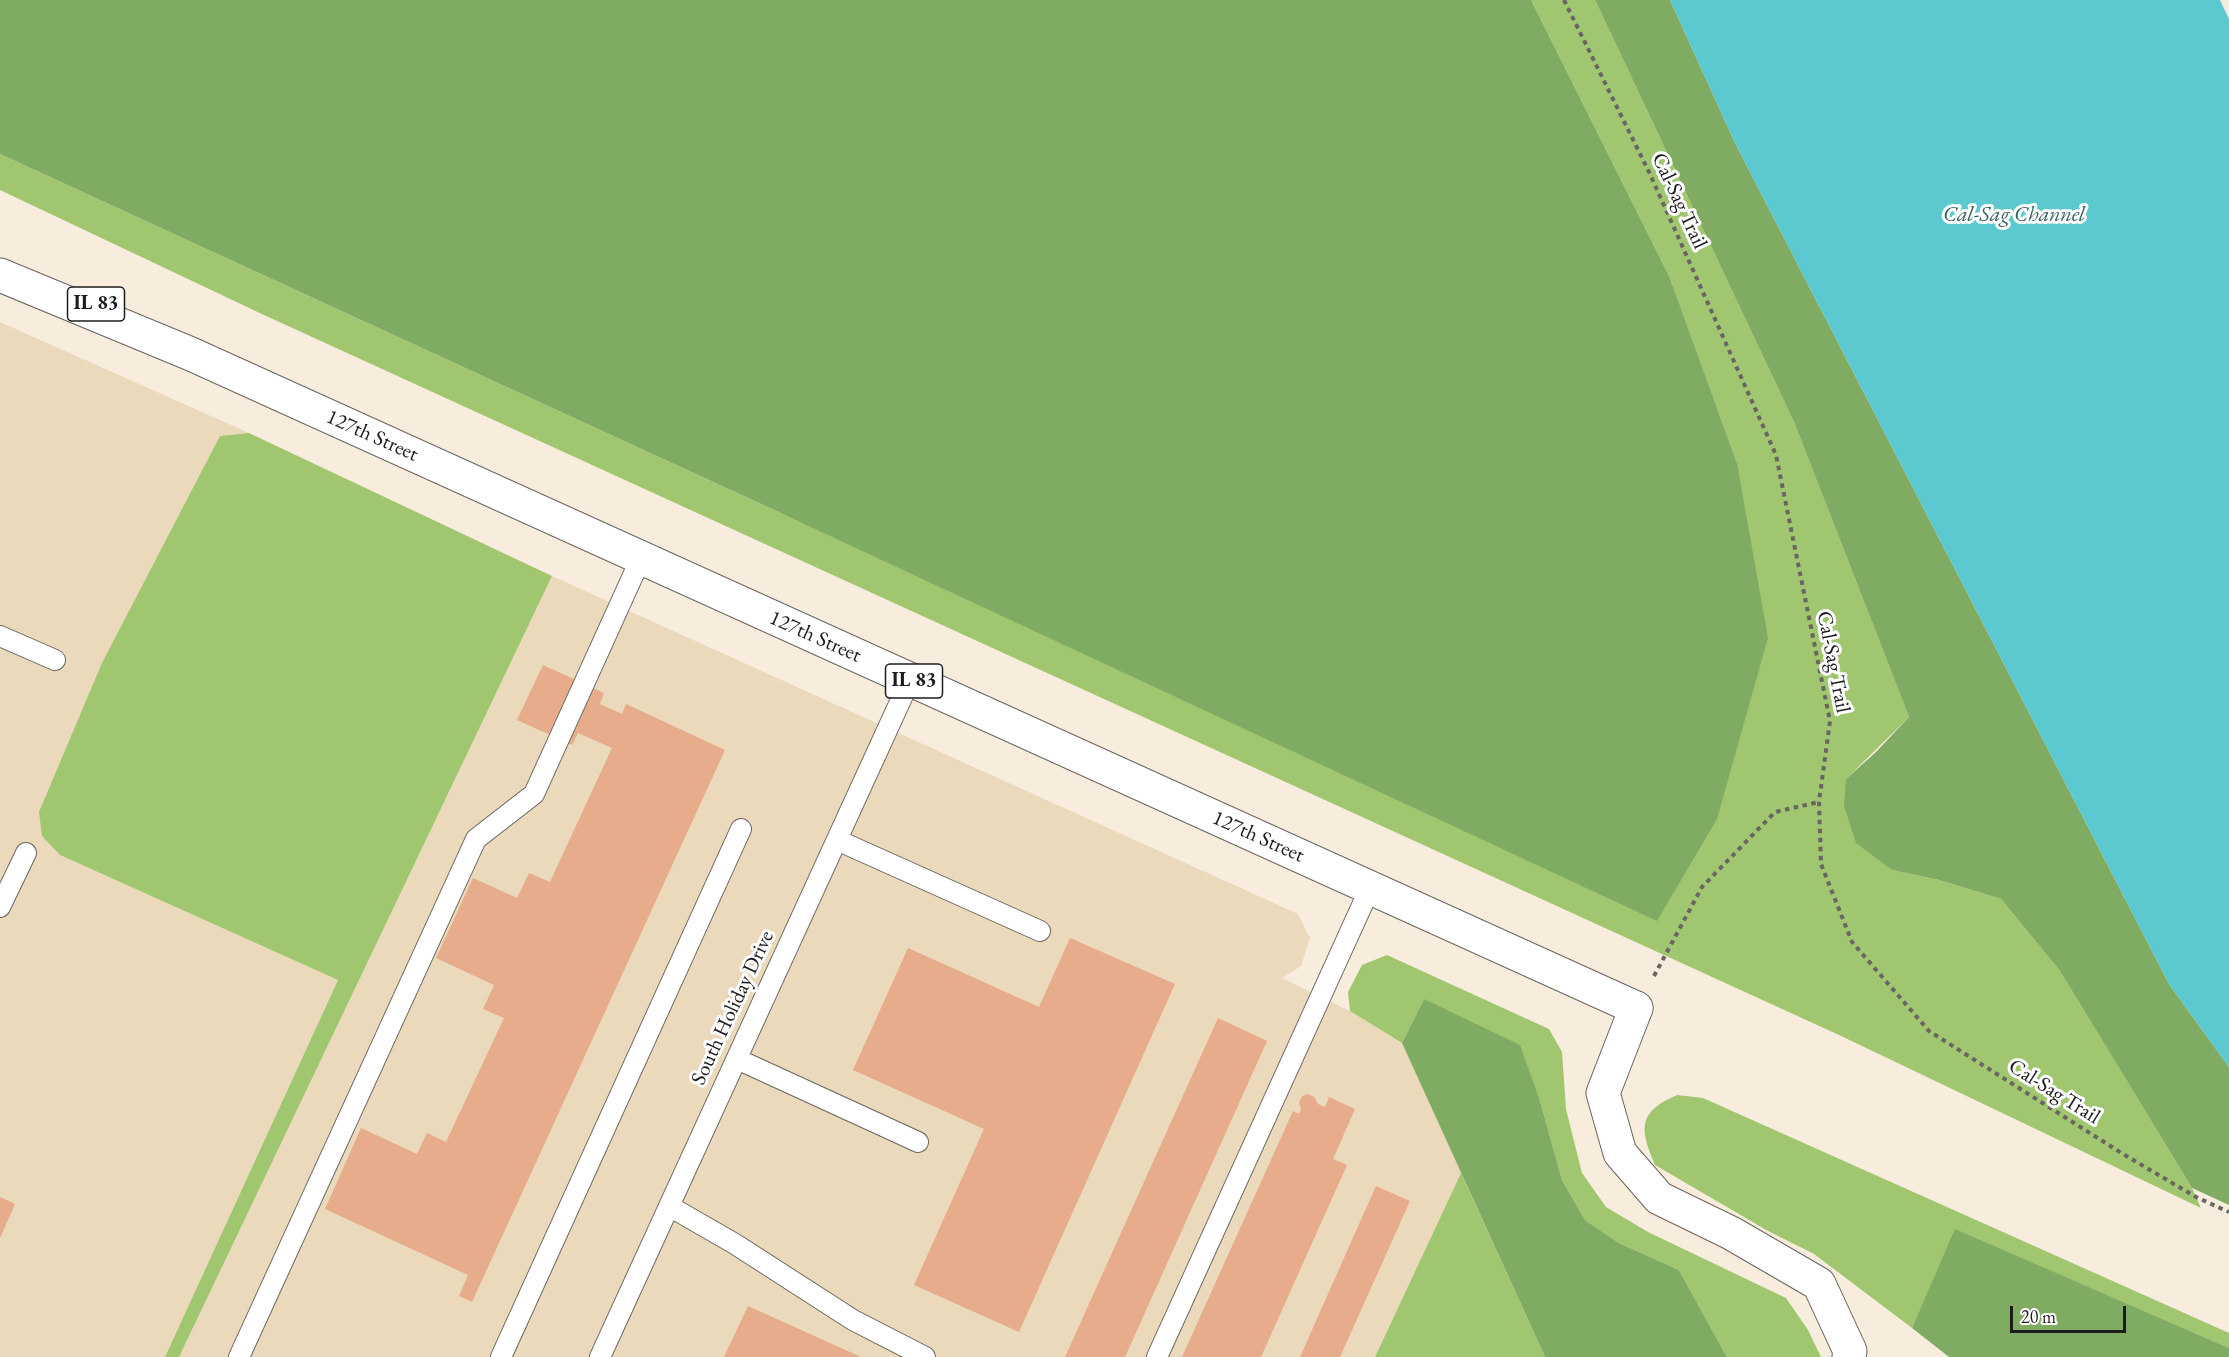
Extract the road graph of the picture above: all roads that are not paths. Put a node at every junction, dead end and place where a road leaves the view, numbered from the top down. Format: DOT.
graph roads {
  1 [pos="0,255"];
  2 [pos="0,275"];
  3 [pos="191,354"];
  4 [pos="641,558"];
  5 [pos="0,636"];
  6 [pos="55,660"];
  7 [pos="910,680"];
  8 [pos="741,829"];
  9 [pos="837,840"];
  10 [pos="26,853"];
  11 [pos="1370,888"];
  12 [pos="0,907"];
  13 [pos="1040,931"];
  14 [pos="737,1059"];
  15 [pos="918,1142"];
  16 [pos="669,1206"];
  17 [pos="1854,1355"];
  18 [pos="239,1357"];
  19 [pos="501,1357"];
  20 [pos="600,1357"];
  21 [pos="925,1357"];
  22 [pos="1157,1357"];
  1 -- 3 [label="main road, IL 83"];
  2 -- 3 [label="main road, IL 83"];
  3 -- 4 [label="main road, 127th Street / IL 83"];
  4 -- 7 [label="main road, 127th Street / IL 83"];
  4 -- 18 [label="lane"];
  5 -- 6 [label="lane"];
  7 -- 9 [label="lane, South Holiday Drive"];
  7 -- 11 [label="main road, 127th Street / IL 83"];
  8 -- 19 [label="lane"];
  9 -- 13 [label="lane"];
  9 -- 14 [label="lane, South Holiday Drive"];
  10 -- 12 [label="lane"];
  11 -- 17 [label="main road, 127th Street / IL 83"];
  11 -- 22 [label="lane"];
  14 -- 15 [label="lane"];
  14 -- 16 [label="lane, South Holiday Drive"];
  16 -- 20 [label="lane, South Holiday Drive"];
  16 -- 21 [label="lane"];
}
